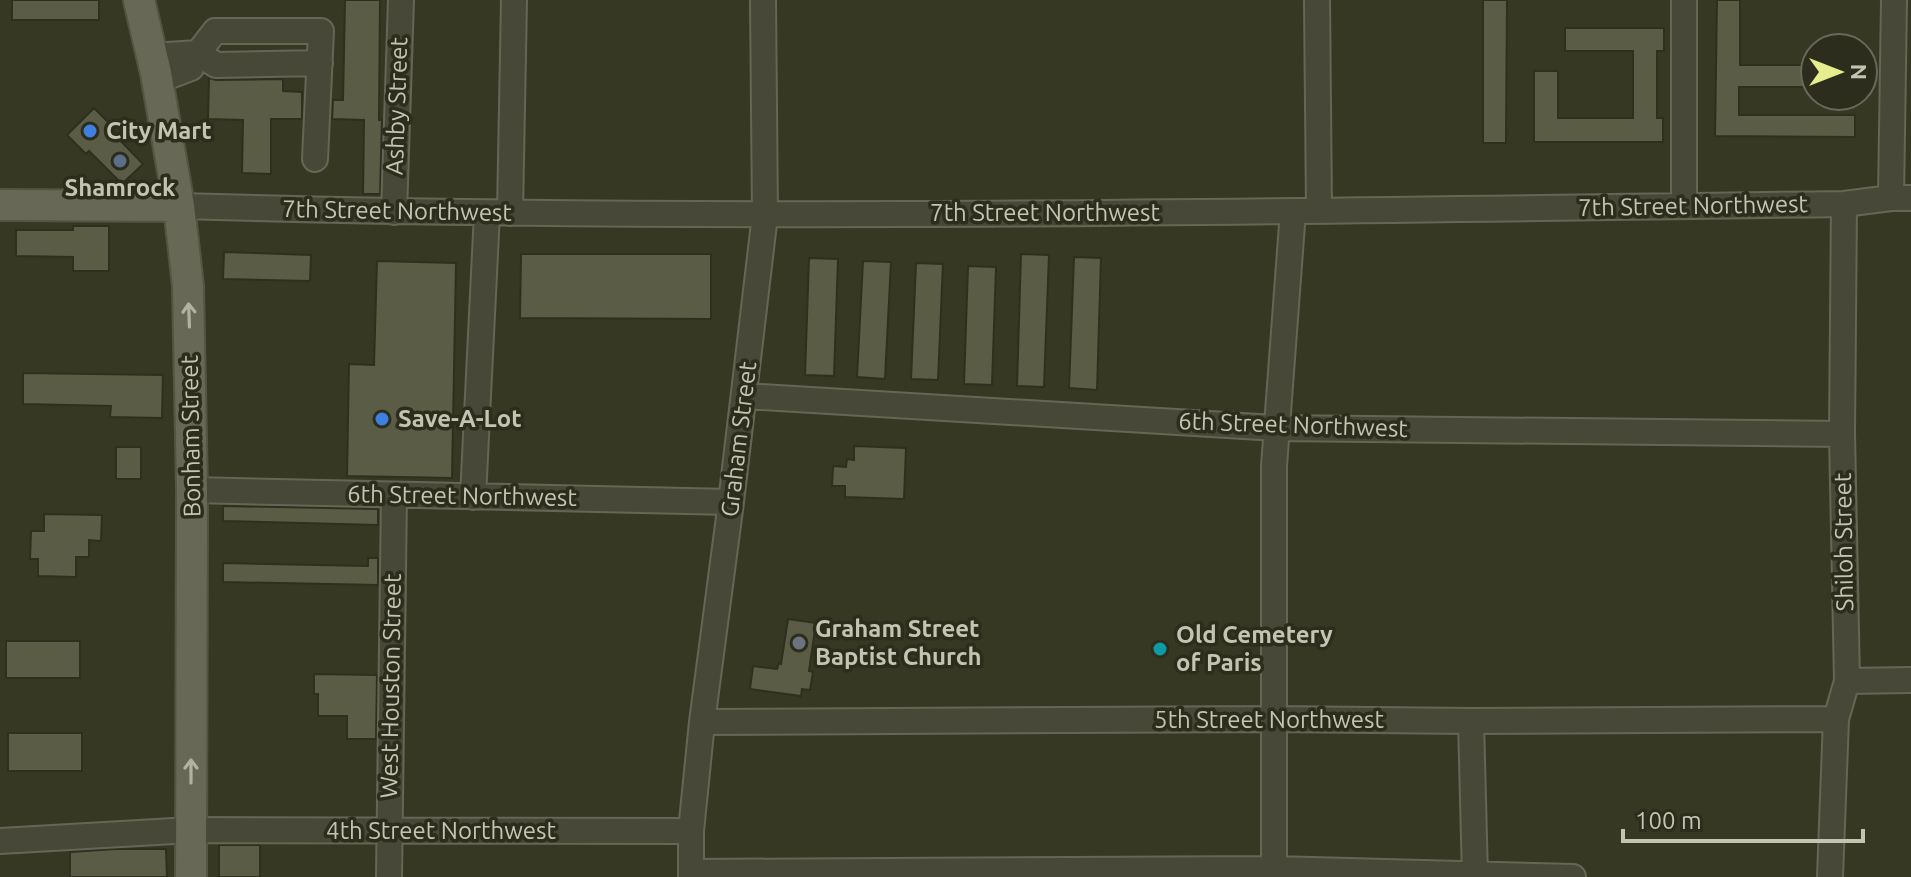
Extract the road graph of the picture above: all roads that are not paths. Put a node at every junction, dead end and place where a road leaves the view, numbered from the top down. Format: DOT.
graph roads {
  1 [pos="139,0"];
  2 [pos="401,0"];
  3 [pos="514,0"];
  4 [pos="763,0"];
  5 [pos="1317,0"];
  6 [pos="1684,0"];
  7 [pos="1894,0"];
  8 [pos="198,53"];
  9 [pos="320,63"];
  10 [pos="155,69"];
  11 [pos="315,159"];
  12 [pos="1901,198"];
  13 [pos="1844,204"];
  14 [pos="0,205"];
  15 [pos="179,206"];
  16 [pos="1684,206"];
  17 [pos="1319,210"];
  18 [pos="1293,211"];
  19 [pos="394,212"];
  20 [pos="499,213"];
  21 [pos="765,215"];
  22 [pos="744,396"];
  23 [pos="1277,428"];
  24 [pos="1842,434"];
  25 [pos="192,490"];
  26 [pos="394,495"];
  27 [pos="473,497"];
  28 [pos="731,502"];
  29 [pos="1911,680"];
  30 [pos="1847,681"];
  31 [pos="1273,719"];
  32 [pos="1836,719"];
  33 [pos="1471,721"];
  34 [pos="702,722"];
  35 [pos="191,830"];
  36 [pos="390,831"];
  37 [pos="691,831"];
  38 [pos="0,841"];
  39 [pos="1274,873"];
  40 [pos="691,874"];
  41 [pos="1475,875"];
  42 [pos="191,877"];
  43 [pos="389,877"];
  44 [pos="1573,877"];
  45 [pos="1830,877"];
  1 -- 10 [label="main road, Bonham Street"];
  2 -- 19 [label="street, Ashby Street"];
  3 -- 20 [label="street"];
  4 -- 21 [label="street, Graham Street"];
  5 -- 17 [label="street"];
  6 -- 16 [label="street"];
  7 -- 12 [label="street"];
  8 -- 9 [label="street"];
  8 -- 9 [label="street"];
  8 -- 10 [label="street"];
  9 -- 11 [label="street"];
  10 -- 15 [label="main road, Bonham Street"];
  12 -- 13 [label="street, 7th Street Northwest"];
  13 -- 16 [label="street, 7th Street Northwest"];
  13 -- 24 [label="street, Shiloh Street"];
  14 -- 15 [label="main road"];
  15 -- 19 [label="street, 7th Street Northwest"];
  25 -- 15 [label="main road, Bonham Street, one-way"];
  16 -- 17 [label="street, 7th Street Northwest"];
  17 -- 18 [label="street, 7th Street Northwest"];
  18 -- 21 [label="street, 7th Street Northwest"];
  18 -- 23 [label="street"];
  19 -- 20 [label="street, 7th Street Northwest"];
  20 -- 21 [label="street, 7th Street Northwest"];
  20 -- 27 [label="street"];
  21 -- 22 [label="street, Graham Street"];
  22 -- 23 [label="street, 6th Street Northwest"];
  22 -- 28 [label="street, Graham Street"];
  23 -- 24 [label="street, 6th Street Northwest"];
  23 -- 31 [label="street"];
  24 -- 30 [label="street, Shiloh Street"];
  25 -- 26 [label="street, 6th Street Northwest"];
  35 -- 25 [label="main road, Bonham Street, one-way"];
  26 -- 27 [label="street, 6th Street Northwest"];
  26 -- 36 [label="street, West Houston Street"];
  27 -- 28 [label="street, 6th Street Northwest"];
  28 -- 34 [label="street, Graham Street"];
  29 -- 30 [label="street"];
  30 -- 32 [label="street, Shiloh Street"];
  31 -- 33 [label="street, 5th Street Northwest"];
  31 -- 34 [label="street, 5th Street Northwest"];
  31 -- 39 [label="street"];
  32 -- 33 [label="street, 5th Street Northwest"];
  32 -- 45 [label="street, Shiloh Street"];
  33 -- 41 [label="street"];
  34 -- 37 [label="street, Graham Street"];
  35 -- 36 [label="street, 4th Street Northwest"];
  35 -- 38 [label="street, 4th Street Northwest"];
  35 -- 42 [label="main road, Bonham Street"];
  36 -- 37 [label="street, 4th Street Northwest"];
  36 -- 43 [label="street, West Houston Street"];
  37 -- 40 [label="street, Graham Street"];
  39 -- 40 [label="street"];
  39 -- 41 [label="street"];
  41 -- 44 [label="street"];
}
